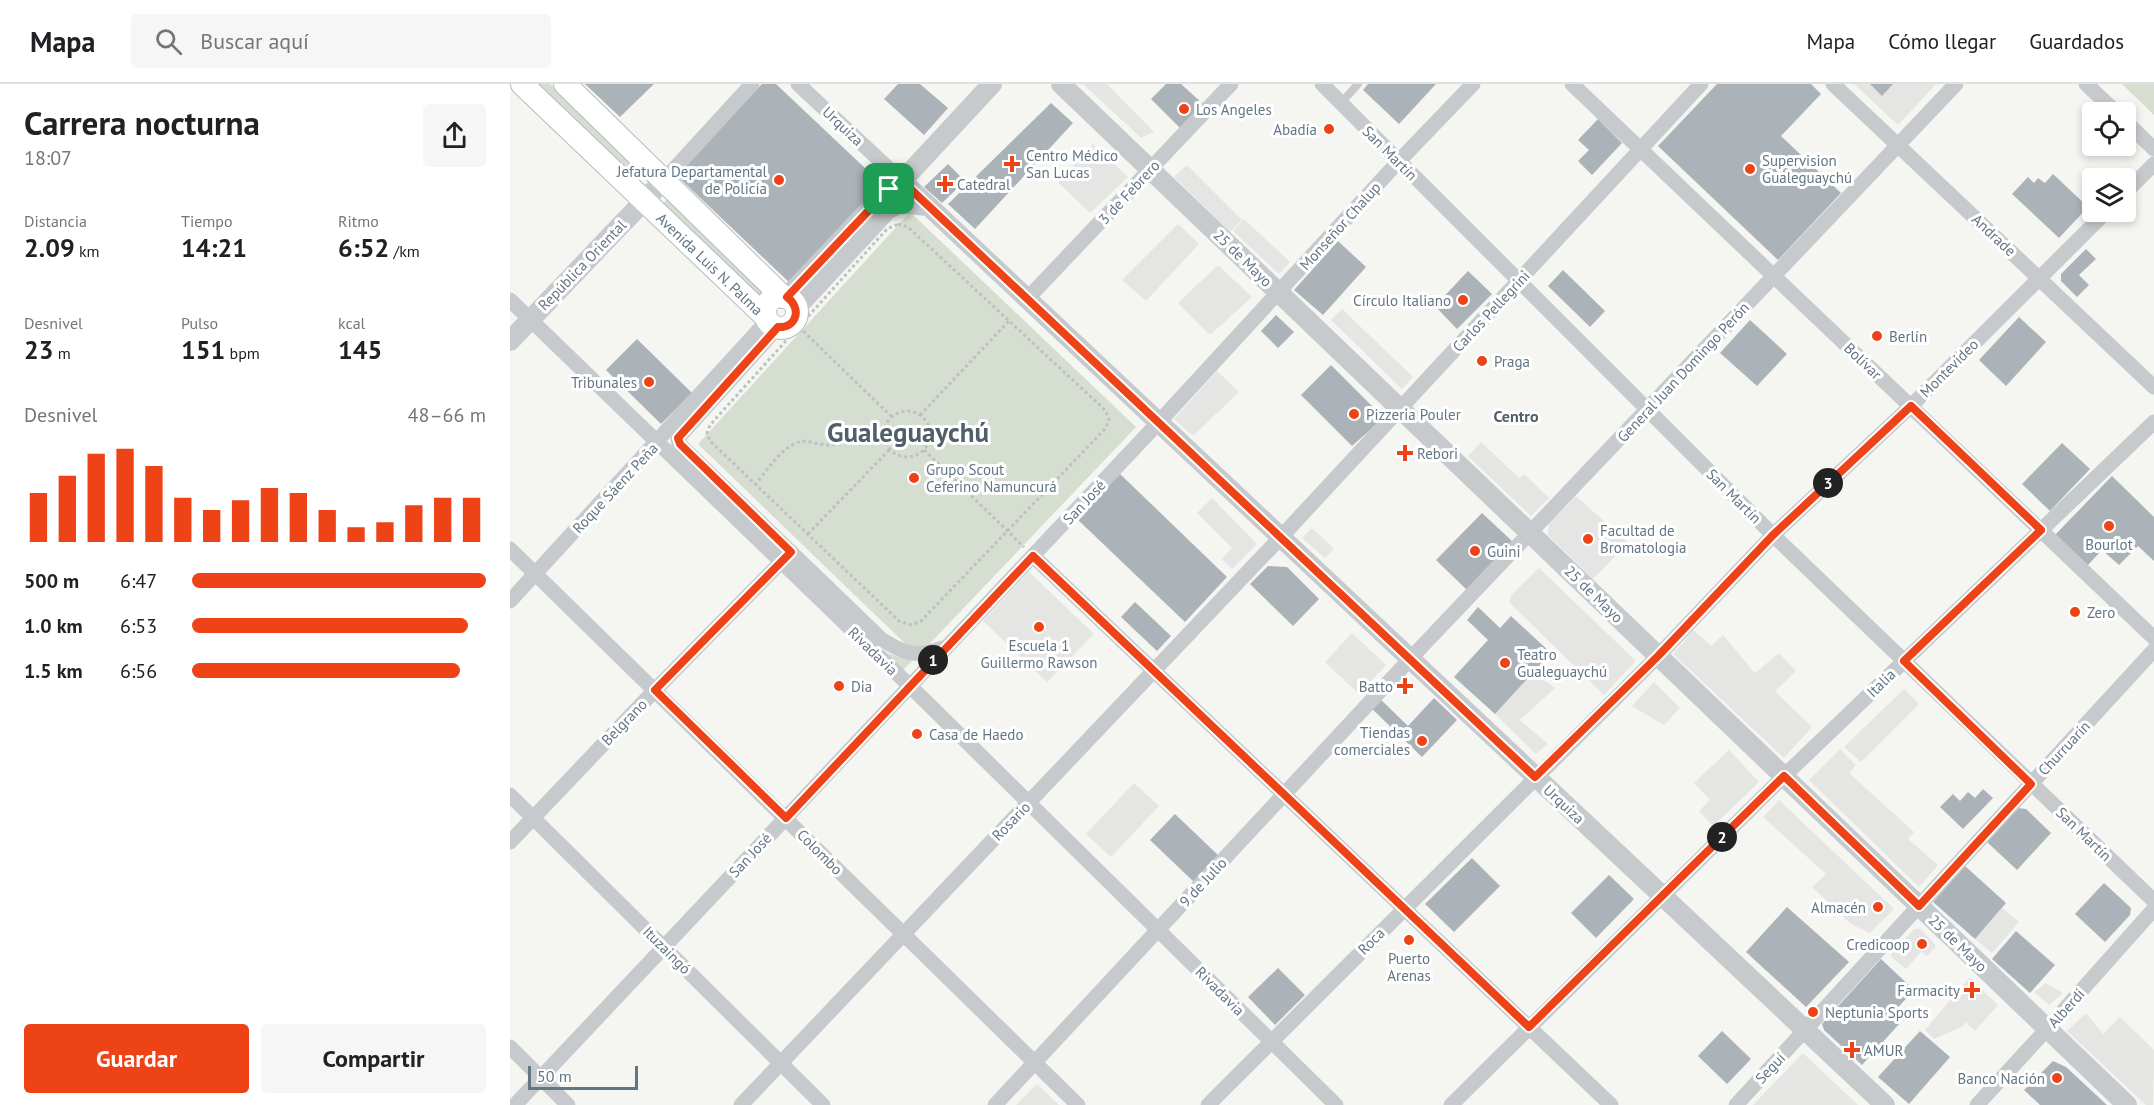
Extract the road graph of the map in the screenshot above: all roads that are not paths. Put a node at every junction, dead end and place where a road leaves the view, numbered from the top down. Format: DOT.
graph roads {
  1 [pos="522,84"];
  2 [pos="565,84"];
  3 [pos="752,84"];
  4 [pos="798,84"];
  5 [pos="992,84"];
  6 [pos="1061,84"];
  7 [pos="1231,84"];
  8 [pos="1322,84"];
  9 [pos="1358,84"];
  10 [pos="1473,84"];
  11 [pos="1572,84"];
  12 [pos="1701,84"];
  13 [pos="1833,84"];
  14 [pos="1956,84"];
  15 [pos="2086,84"];
  16 [pos="2105,102"];
  17 [pos="1341,103"];
  18 [pos="2136,132"];
  19 [pos="1898,145"];
  20 [pos="1641,149"];
  21 [pos="2154,149"];
  22 [pos="1398,162"];
  23 [pos="2154,164"];
  24 [pos="1150,169"];
  25 [pos="664,180"];
  26 [pos="902,181"];
  27 [pos="2136,182"];
  28 [pos="644,201"];
  29 [pos="927,206"];
  30 [pos="2096,222"];
  31 [pos="1774,276"];
  32 [pos="2039,278"];
  33 [pos="1518,281"];
  34 [pos="1280,293"];
  35 [pos="1027,299"];
  36 [pos="510,300"];
  37 [pos="784,314"];
  38 [pos="530,320"];
  39 [pos="510,341"];
  40 [pos="2154,387"];
  41 [pos="1911,406"];
  42 [pos="1400,409"];
  43 [pos="1648,409"];
  44 [pos="1159,422"];
  45 [pos="2154,422"];
  46 [pos="657,442"];
  47 [pos="2041,530"];
  48 [pos="1530,533"];
  49 [pos="1773,535"];
  50 [pos="1281,537"];
  51 [pos="510,549"];
  52 [pos="1033,556"];
  53 [pos="786,557"];
  54 [pos="535,574"];
  55 [pos="510,601"];
  56 [pos="2154,638"];
  57 [pos="945,647"];
  58 [pos="2154,650"];
  59 [pos="1658,656"];
  60 [pos="1410,659"];
  61 [pos="1904,661"];
  62 [pos="1154,671"];
  63 [pos="910,686"];
  64 [pos="655,690"];
  65 [pos="1784,776"];
  66 [pos="1535,777"];
  67 [pos="2031,784"];
  68 [pos="510,795"];
  69 [pos="1284,795"];
  70 [pos="1028,803"];
  71 [pos="533,818"];
  72 [pos="786,818"];
  73 [pos="510,842"];
  74 [pos="1661,896"];
  75 [pos="2154,901"];
  76 [pos="1919,906"];
  77 [pos="1404,908"];
  78 [pos="2154,909"];
  79 [pos="1158,930"];
  80 [pos="903,934"];
  81 [pos="664,947"];
  82 [pos="1529,1027"];
  83 [pos="2047,1029"];
  84 [pos="1804,1031"];
  85 [pos="1271,1042"];
  86 [pos="510,1047"];
  87 [pos="1035,1062"];
  88 [pos="781,1063"];
  89 [pos="541,1078"];
  90 [pos="515,1105"];
  91 [pos="568,1105"];
  92 [pos="741,1105"];
  93 [pos="823,1105"];
  94 [pos="995,1105"];
  95 [pos="1078,1105"];
  96 [pos="1208,1105"];
  97 [pos="1336,1105"];
  98 [pos="1451,1105"];
  99 [pos="1611,1105"];
  100 [pos="1736,1105"];
  101 [pos="1885,1105"];
  102 [pos="1977,1105"];
  103 [pos="2127,1105"];
  1 -- 28 [label="main road, Avenida Luis N. Palma"];
  2 -- 25 [label="main road, Avenida Luis N. Palma"];
  3 -- 25 [label="street, República Oriental"];
  4 -- 26 [label="street, Urquiza"];
  5 -- 26 [label="street, Roque Sáenz Peña"];
  6 -- 24 [label="street, 25 de Mayo"];
  7 -- 24 [label="street, 3 de Febrero"];
  8 -- 17 [label="street, San Martín"];
  9 -- 17 [label="lane"];
  10 -- 22 [label="street, Monseñor Chalup"];
  11 -- 20 [label="street, Bolívar"];
  12 -- 20 [label="street, Carlos Pellegrini"];
  13 -- 19 [label="street, Andrade"];
  14 -- 19 [label="street, General Juan Domingo Perón"];
  15 -- 16 [label="street"];
  17 -- 22 [label="street, San Martín"];
  18 -- 21 [label="street"];
  19 -- 31 [label="street, General Juan Domingo Perón"];
  19 -- 32 [label="street, Andrade"];
  20 -- 31 [label="street, Bolívar"];
  20 -- 33 [label="street, Carlos Pellegrini"];
  22 -- 33 [label="street, San Martín"];
  22 -- 34 [label="street, Monseñor Chalup"];
  23 -- 27 [label="street"];
  24 -- 34 [label="street, 25 de Mayo"];
  24 -- 35 [label="street, 3 de Febrero"];
  25 -- 28 [label="street, República Oriental"];
  25 -- 37 [label="main road, Avenida Luis N. Palma"];
  26 -- 29 [label="street, Urquiza"];
  26 -- 37 [label="street, Roque Sáenz Peña"];
  28 -- 37 [label="main road, Avenida Luis N. Palma"];
  28 -- 38 [label="street, República Oriental"];
  29 -- 35 [label="street, Urquiza"];
  29 -- 37 [label="street"];
  30 -- 32 [label="street, Montevideo"];
  31 -- 41 [label="street, Bolívar"];
  31 -- 43 [label="street, General Juan Domingo Perón"];
  32 -- 40 [label="street, Andrade"];
  32 -- 41 [label="street, Montevideo"];
  33 -- 42 [label="street, Carlos Pellegrini"];
  33 -- 43 [label="street, San Martín"];
  34 -- 42 [label="street, 25 de Mayo"];
  34 -- 44 [label="street, Monseñor Chalup"];
  35 -- 44 [label="street, Urquiza"];
  36 -- 38 [label="street, Rivadavia"];
  37 -- 46 [label="street, Roque Sáenz Peña"];
  37 -- 53 [label="street, Rivadavia"];
  38 -- 39 [label="street, República Oriental"];
  38 -- 46 [label="street, Rivadavia"];
  41 -- 47 [label="street, Bolívar"];
  41 -- 49 [label="street, Montevideo"];
  42 -- 48 [label="street, 25 de Mayo"];
  42 -- 50 [label="street, Carlos Pellegrini"];
  43 -- 48 [label="street, General Juan Domingo Perón"];
  43 -- 49 [label="street, San Martín"];
  44 -- 50 [label="street, Urquiza"];
  44 -- 52 [label="street, San José"];
  45 -- 47 [label="street, Italia"];
  46 -- 53 [label="street, Rivadavia"];
  46 -- 54 [label="street, Roque Sáenz Peña"];
  47 -- 56 [label="street, Bolívar"];
  47 -- 61 [label="street, Italia"];
  48 -- 59 [label="street, 25 de Mayo"];
  48 -- 60 [label="street, General Juan Domingo Perón"];
  49 -- 59 [label="street, Montevideo"];
  49 -- 61 [label="street, San Martín"];
  50 -- 60 [label="street, Urquiza"];
  50 -- 62 [label="street, Rosario"];
  51 -- 54 [label="street, Colombo"];
  52 -- 57 [label="street, San José"];
  52 -- 62 [label="street"];
  53 -- 57 [label="street, Rivadavia"];
  53 -- 63 [label="street, Rivadavia"];
  53 -- 64 [label="street, Belgrano"];
  54 -- 55 [label="street, Roque Sáenz Peña"];
  54 -- 64 [label="street, Colombo"];
  57 -- 63 [label="street, San José"];
  58 -- 67 [label="street, Churruarín"];
  59 -- 65 [label="street, 25 de Mayo"];
  59 -- 66 [label="street, Montevideo"];
  60 -- 66 [label="street, Urquiza"];
  60 -- 69 [label="street, 9 de Julio"];
  61 -- 65 [label="street, Italia"];
  61 -- 67 [label="street, San Martín"];
  62 -- 69 [label="street"];
  62 -- 70 [label="street, Rosario"];
  63 -- 70 [label="street, Rivadavia"];
  63 -- 72 [label="street, San José"];
  64 -- 71 [label="street, Belgrano"];
  64 -- 72 [label="street, Colombo"];
  65 -- 74 [label="street, Italia"];
  65 -- 76 [label="street, 25 de Mayo"];
  66 -- 74 [label="street, Urquiza"];
  66 -- 77 [label="street, Roca"];
  67 -- 75 [label="street, San Martín"];
  67 -- 76 [label="street, Churruarín"];
  68 -- 71 [label="street, Ituzaingó"];
  69 -- 77 [label="street"];
  69 -- 79 [label="street, 9 de Julio"];
  70 -- 79 [label="street, Rivadavia"];
  70 -- 80 [label="street, Rosario"];
  71 -- 73 [label="street, Belgrano"];
  71 -- 81 [label="street, Ituzaingó"];
  72 -- 80 [label="street, Colombo"];
  72 -- 81 [label="street, San José"];
  74 -- 82 [label="street, Italia"];
  74 -- 84 [label="street, Urquiza"];
  76 -- 83 [label="street, 25 de Mayo"];
  76 -- 84 [label="street, Churruarín"];
  77 -- 82 [label="street"];
  77 -- 85 [label="street, Roca"];
  78 -- 83 [label="street, Alberdi"];
  79 -- 85 [label="street, Rivadavia"];
  79 -- 87 [label="street, 9 de Julio"];
  80 -- 87 [label="street, Colombo"];
  80 -- 88 [label="street, Rosario"];
  81 -- 88 [label="street, Ituzaingó"];
  81 -- 89 [label="street, San José"];
  82 -- 98 [label="street, Italia"];
  82 -- 99 [label="street"];
  83 -- 102 [label="street, Alberdi"];
  83 -- 103 [label="street, 25 de Mayo"];
  84 -- 100 [label="street, Seguí"];
  84 -- 101 [label="street, Urquiza"];
  85 -- 96 [label="street, Roca"];
  85 -- 97 [label="street, Rivadavia"];
  86 -- 89 [label="street"];
  87 -- 94 [label="street, 9 de Julio"];
  87 -- 95 [label="street, Colombo"];
  88 -- 92 [label="street, Rosario"];
  88 -- 93 [label="street, Ituzaingó"];
  89 -- 90 [label="street, San José"];
  89 -- 91 [label="street"];
}
